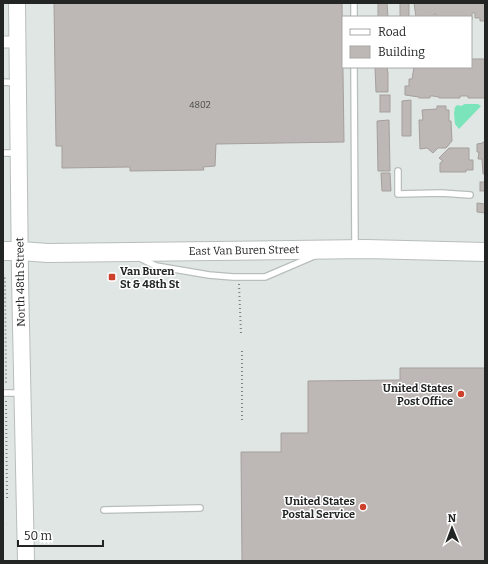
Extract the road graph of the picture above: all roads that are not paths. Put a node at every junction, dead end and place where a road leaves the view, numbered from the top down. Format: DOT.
graph roads {
  1 [pos="17,3"];
  2 [pos="354,3"];
  3 [pos="354,16"];
  4 [pos="10,42"];
  5 [pos="354,68"];
  6 [pos="10,83"];
  7 [pos="11,153"];
  8 [pos="398,171"];
  9 [pos="470,195"];
  10 [pos="330,249"];
  11 [pos="355,249"];
  12 [pos="11,251"];
  13 [pos="129,252"];
  14 [pos="485,252"];
  15 [pos="3,393"];
  16 [pos="22,393"];
  17 [pos="200,508"];
  18 [pos="104,510"];
  19 [pos="26,561"];
  1 -- 4 [label="street, North 48th Street"];
  2 -- 3 [label="lane"];
  4 -- 6 [label="street, North 48th Street"];
  5 -- 11 [label="lane"];
  6 -- 7 [label="street, North 48th Street"];
  7 -- 12 [label="street, North 48th Street"];
  8 -- 9 [label="lane"];
  10 -- 11 [label="main road, East Van Buren Street"];
  10 -- 13 [label="main road, East Van Buren Street"];
  10 -- 13 [label="lane"];
  11 -- 14 [label="main road, East Van Buren Street"];
  12 -- 13 [label="main road, East Van Buren Street"];
  12 -- 16 [label="street, North 48th Street"];
  15 -- 16 [label="lane"];
  16 -- 19 [label="street, North 48th Street"];
  17 -- 18 [label="lane"];
}
